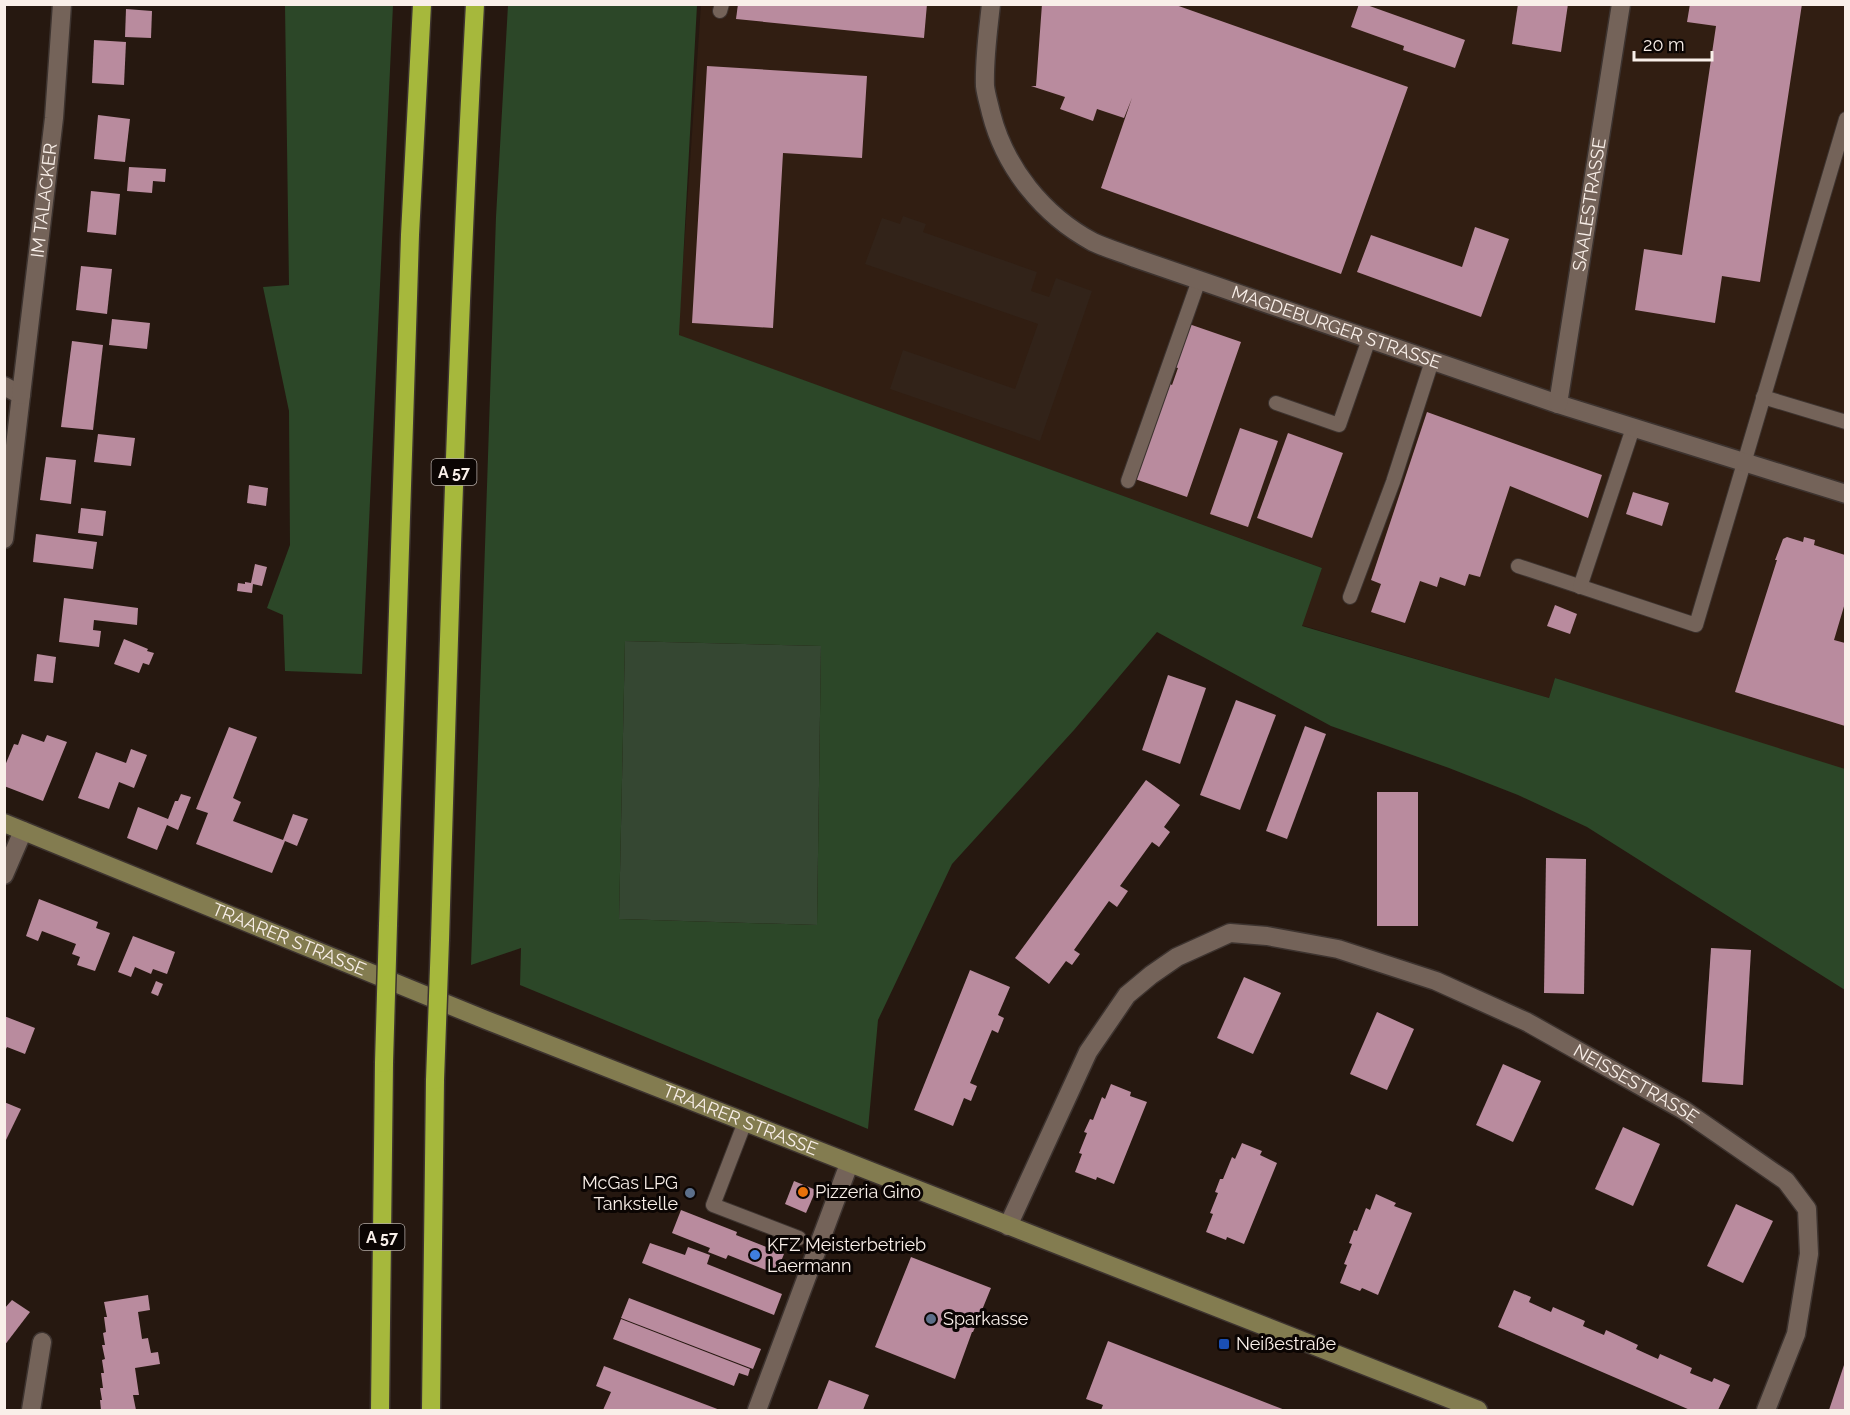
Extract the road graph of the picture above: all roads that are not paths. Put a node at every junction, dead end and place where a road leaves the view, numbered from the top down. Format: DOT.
graph roads {
  1 [pos="62,4"];
  2 [pos="422,4"];
  3 [pos="475,4"];
  4 [pos="991,4"];
  5 [pos="1622,4"];
  6 [pos="1845,119"];
  7 [pos="1199,280"];
  8 [pos="1369,339"];
  9 [pos="1432,361"];
  10 [pos="4,386"];
  11 [pos="21,395"];
  12 [pos="1763,397"];
  13 [pos="1276,403"];
  14 [pos="1558,404"];
  15 [pos="1845,422"];
  16 [pos="1633,428"];
  17 [pos="1743,462"];
  18 [pos="1128,481"];
  19 [pos="1845,494"];
  20 [pos="4,539"];
  21 [pos="1518,566"];
  22 [pos="1580,587"];
  23 [pos="1350,597"];
  24 [pos="4,823"];
  25 [pos="23,831"];
  26 [pos="4,875"];
  27 [pos="745,1122"];
  28 [pos="849,1164"];
  29 [pos="1008,1226"];
  30 [pos="799,1238"];
  31 [pos="42,1342"];
  32 [pos="31,1410"];
  33 [pos="380,1410"];
  34 [pos="431,1410"];
  35 [pos="757,1410"];
  36 [pos="1478,1410"];
  37 [pos="1766,1410"];
  1 -- 11 [label="street, IM TALACKER"];
  2 -- 33 [label="highway, A 57, bridge"];
  3 -- 34 [label="highway, A 57, bridge"];
  4 -- 7 [label="street, MAGDEBURGER STRASSE"];
  5 -- 14 [label="street, SAALESTRASSE"];
  6 -- 12 [label="lane"];
  7 -- 8 [label="street, MAGDEBURGER STRASSE"];
  7 -- 18 [label="lane"];
  8 -- 9 [label="street, MAGDEBURGER STRASSE"];
  8 -- 13 [label="lane"];
  9 -- 14 [label="street, MAGDEBURGER STRASSE"];
  9 -- 23 [label="lane"];
  10 -- 11 [label="street"];
  11 -- 20 [label="street, IM TALACKER"];
  12 -- 15 [label="lane"];
  12 -- 17 [label="lane"];
  14 -- 16 [label="street, MAGDEBURGER STRASSE"];
  16 -- 17 [label="street, MAGDEBURGER STRASSE"];
  16 -- 22 [label="lane"];
  17 -- 19 [label="street, MAGDEBURGER STRASSE"];
  17 -- 22 [label="lane"];
  21 -- 22 [label="lane"];
  24 -- 25 [label="street, TRAARER STRASSE"];
  25 -- 26 [label="street"];
  25 -- 27 [label="street, TRAARER STRASSE"];
  27 -- 28 [label="street, TRAARER STRASSE"];
  27 -- 30 [label="lane"];
  28 -- 29 [label="street, TRAARER STRASSE"];
  28 -- 35 [label="street"];
  29 -- 36 [label="street, TRAARER STRASSE"];
  29 -- 37 [label="street, NEISSESTRASSE"];
  31 -- 32 [label="street"];
}
